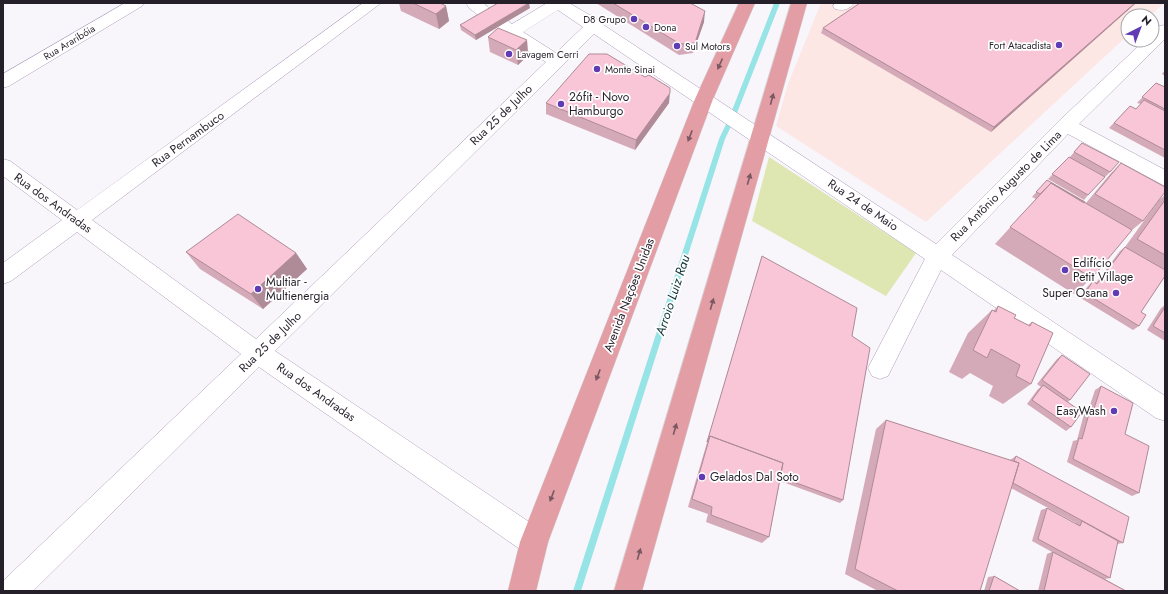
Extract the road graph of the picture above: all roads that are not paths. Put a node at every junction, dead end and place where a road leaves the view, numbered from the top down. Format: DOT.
graph roads {
  1 [pos="136,3"];
  2 [pos="372,3"];
  3 [pos="479,3"];
  4 [pos="558,3"];
  5 [pos="747,3"];
  6 [pos="799,3"];
  7 [pos="594,25"];
  8 [pos="1165,30"];
  9 [pos="511,32"];
  10 [pos="557,60"];
  11 [pos="3,82"];
  12 [pos="704,99"];
  13 [pos="1066,125"];
  14 [pos="761,136"];
  15 [pos="3,166"];
  16 [pos="1165,178"];
  17 [pos="77,220"];
  18 [pos="937,256"];
  19 [pos="3,275"];
  20 [pos="258,353"];
  21 [pos="880,368"];
  22 [pos="1165,410"];
  23 [pos="534,542"];
  24 [pos="13,591"];
  25 [pos="522,591"];
  26 [pos="628,591"];
  1 -- 11 [label="street, Rua Araribóia"];
  2 -- 17 [label="street, Rua Pernambuco"];
  3 -- 9 [label="street"];
  4 -- 7 [label="street, Rua 24 de Maio"];
  4 -- 9 [label="street"];
  5 -- 12 [label="main road, Avenida Nações Unidas, one-way"];
  14 -- 6 [label="main road, one-way"];
  7 -- 10 [label="street, Rua 25 de Julho"];
  7 -- 12 [label="street, Rua 24 de Maio"];
  8 -- 13 [label="street, Rua Antônio Augusto de Lima"];
  9 -- 10 [label="street"];
  10 -- 20 [label="street, Rua 25 de Julho"];
  12 -- 14 [label="street, Rua 24 de Maio"];
  12 -- 23 [label="main road, Avenida Nações Unidas, one-way"];
  13 -- 16 [label="street"];
  13 -- 18 [label="street, Rua Antônio Augusto de Lima"];
  14 -- 18 [label="street, Rua 24 de Maio"];
  26 -- 14 [label="main road, one-way"];
  15 -- 17 [label="street, Rua dos Andradas"];
  17 -- 19 [label="street, Rua Pernambuco"];
  17 -- 20 [label="street, Rua dos Andradas"];
  18 -- 21 [label="street, Rua Antônio Augusto de Lima"];
  18 -- 22 [label="street, Rua 24 de Maio"];
  20 -- 23 [label="street, Rua dos Andradas"];
  20 -- 24 [label="street, Rua 25 de Julho"];
  23 -- 25 [label="main road, Avenida Nações Unidas"];
}
